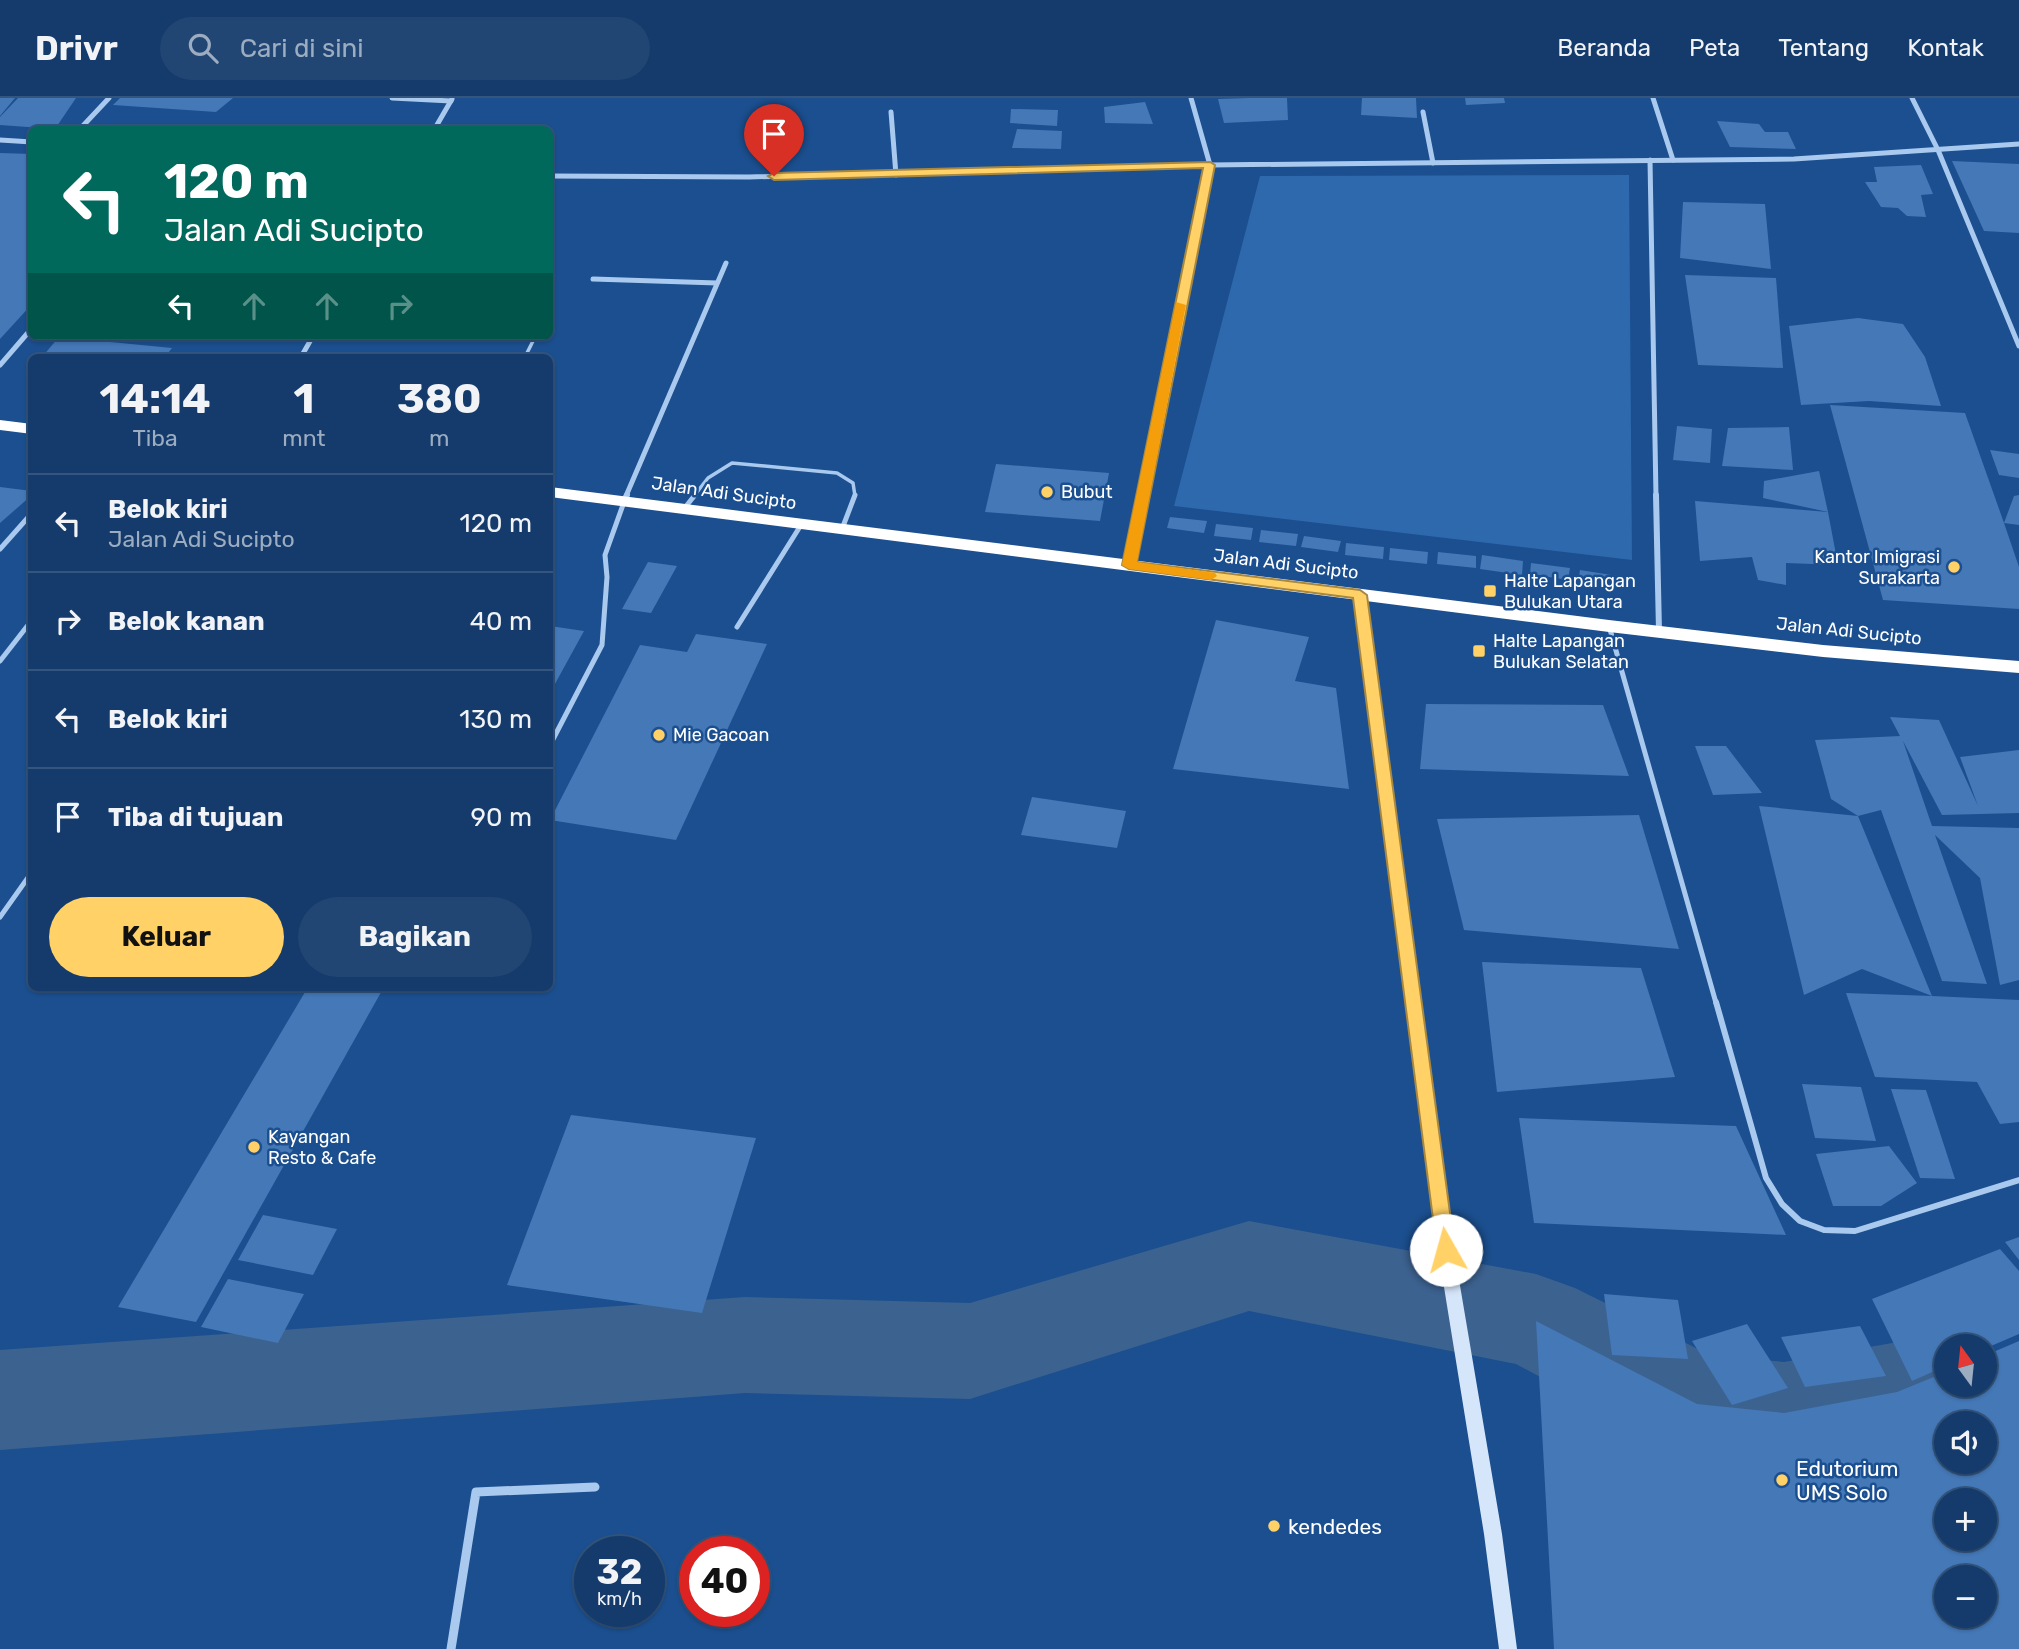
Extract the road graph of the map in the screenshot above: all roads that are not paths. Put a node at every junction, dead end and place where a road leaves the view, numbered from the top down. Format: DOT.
graph roads {
  1 [pos="109,98"];
  2 [pos="392,98"];
  3 [pos="1191,98"];
  4 [pos="1653,98"];
  5 [pos="1912,98"];
  6 [pos="451,100"];
  7 [pos="891,112"];
  8 [pos="1423,112"];
  9 [pos="83,126"];
  10 [pos="436,126"];
  11 [pos="0,140"];
  12 [pos="28,142"];
  13 [pos="2019,145"];
  14 [pos="1938,150"];
  15 [pos="1650,160"];
  16 [pos="1673,160"];
  17 [pos="1433,163"];
  18 [pos="1210,165"];
  19 [pos="896,175"];
  20 [pos="553,176"];
  21 [pos="726,263"];
  22 [pos="593,279"];
  23 [pos="717,283"];
  24 [pos="28,333"];
  25 [pos="2019,346"];
  26 [pos="0,365"];
  27 [pos="0,425"];
  28 [pos="28,428"];
  29 [pos="553,492"];
  30 [pos="625,501"];
  31 [pos="683,509"];
  32 [pos="28,518"];
  33 [pos="801,525"];
  34 [pos="842,530"];
  35 [pos="0,550"];
  36 [pos="1129,565"];
  37 [pos="1360,595"];
  38 [pos="28,625"];
  39 [pos="1609,626"];
  40 [pos="737,627"];
  41 [pos="1660,631"];
  42 [pos="0,661"];
  43 [pos="2019,667"];
  44 [pos="553,739"];
  45 [pos="28,878"];
  46 [pos="0,917"];
  47 [pos="2019,1180"];
  48 [pos="595,1487"];
  49 [pos="450,1649"];
  50 [pos="1508,1649"];
  1 -- 9 [label="street"];
  2 -- 6 [label="street"];
  3 -- 18 [label="street"];
  4 -- 16 [label="street"];
  5 -- 14 [label="street"];
  6 -- 10 [label="street"];
  7 -- 19 [label="street"];
  8 -- 17 [label="street"];
  11 -- 12 [label="street"];
  13 -- 14 [label="street"];
  14 -- 16 [label="street"];
  14 -- 25 [label="street"];
  15 -- 16 [label="street"];
  15 -- 17 [label="street"];
  15 -- 41 [label="street"];
  17 -- 18 [label="street"];
  18 -- 19 [label="street"];
  18 -- 36 [label="street"];
  19 -- 20 [label="street"];
  21 -- 23 [label="street"];
  22 -- 23 [label="street"];
  23 -- 30 [label="street"];
  24 -- 26 [label="street"];
  27 -- 28 [label="highway"];
  29 -- 30 [label="highway, Jalan Adi Sucipto"];
  30 -- 31 [label="highway, Jalan Adi Sucipto"];
  30 -- 44 [label="lane"];
  31 -- 33 [label="highway, Jalan Adi Sucipto"];
  31 -- 34 [label="lane"];
  32 -- 35 [label="lane"];
  33 -- 34 [label="highway, Jalan Adi Sucipto"];
  33 -- 40 [label="lane"];
  34 -- 36 [label="highway, Jalan Adi Sucipto"];
  36 -- 37 [label="highway, Jalan Adi Sucipto"];
  37 -- 39 [label="highway, Jalan Adi Sucipto"];
  37 -- 50 [label="street"];
  38 -- 42 [label="lane"];
  39 -- 41 [label="highway, Jalan Adi Sucipto"];
  39 -- 47 [label="lane"];
  41 -- 43 [label="highway, Jalan Adi Sucipto"];
  45 -- 46 [label="lane"];
  48 -- 49 [label="street"];
}
